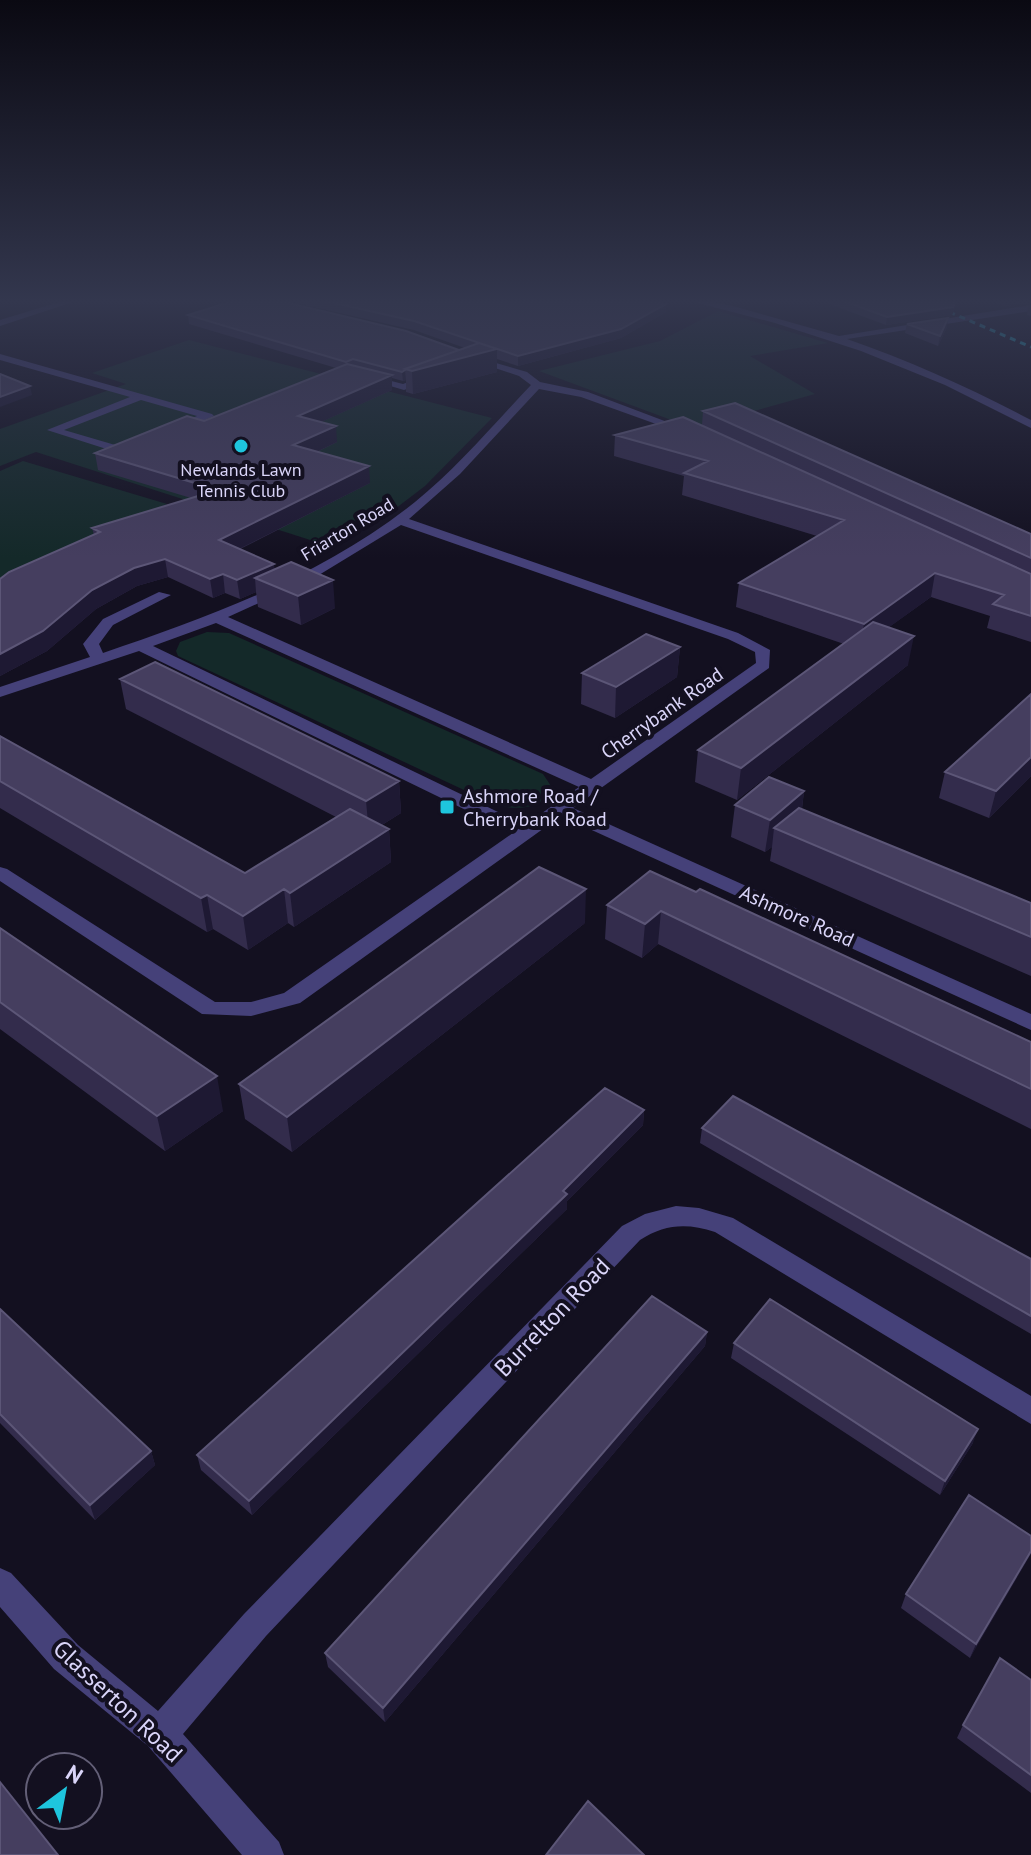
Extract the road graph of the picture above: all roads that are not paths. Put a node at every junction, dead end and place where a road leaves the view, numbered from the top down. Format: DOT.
graph roads {
  1 [pos="537,385"];
  2 [pos="99,386"];
  3 [pos="540,386"];
  4 [pos="956,386"];
  5 [pos="140,397"];
  6 [pos="1031,425"];
  7 [pos="165,433"];
  8 [pos="701,438"];
  9 [pos="151,439"];
  10 [pos="400,520"];
  11 [pos="164,595"];
  12 [pos="215,617"];
  13 [pos="140,646"];
  14 [pos="99,660"];
  15 [pos="0,692"];
  16 [pos="594,787"];
  17 [pos="562,810"];
  18 [pos="528,833"];
  19 [pos="0,873"];
  20 [pos="1031,1023"];
  21 [pos="1031,1411"];
  22 [pos="0,1584"];
  23 [pos="160,1734"];
  24 [pos="266,1855"];
  1 -- 10 [label="street, Friarton Road"];
  2 -- 5 [label="street"];
  3 -- 8 [label="street"];
  4 -- 6 [label="street"];
  5 -- 7 [label="street"];
  5 -- 9 [label="street"];
  10 -- 12 [label="street, Friarton Road"];
  10 -- 16 [label="street, Cherrybank Road"];
  11 -- 14 [label="street"];
  12 -- 13 [label="street, Friarton Road"];
  12 -- 16 [label="street"];
  13 -- 14 [label="street, Friarton Road"];
  13 -- 18 [label="street"];
  14 -- 15 [label="street, Friarton Road"];
  16 -- 17 [label="street, Cherrybank Road"];
  17 -- 18 [label="street, Cherrybank Road"];
  17 -- 20 [label="street, Ashmore Road"];
  18 -- 19 [label="street, Cherrybank Road"];
  21 -- 23 [label="street, Burrelton Road"];
  22 -- 23 [label="street, Glasserton Road"];
  23 -- 24 [label="street, Glasserton Road"];
}
